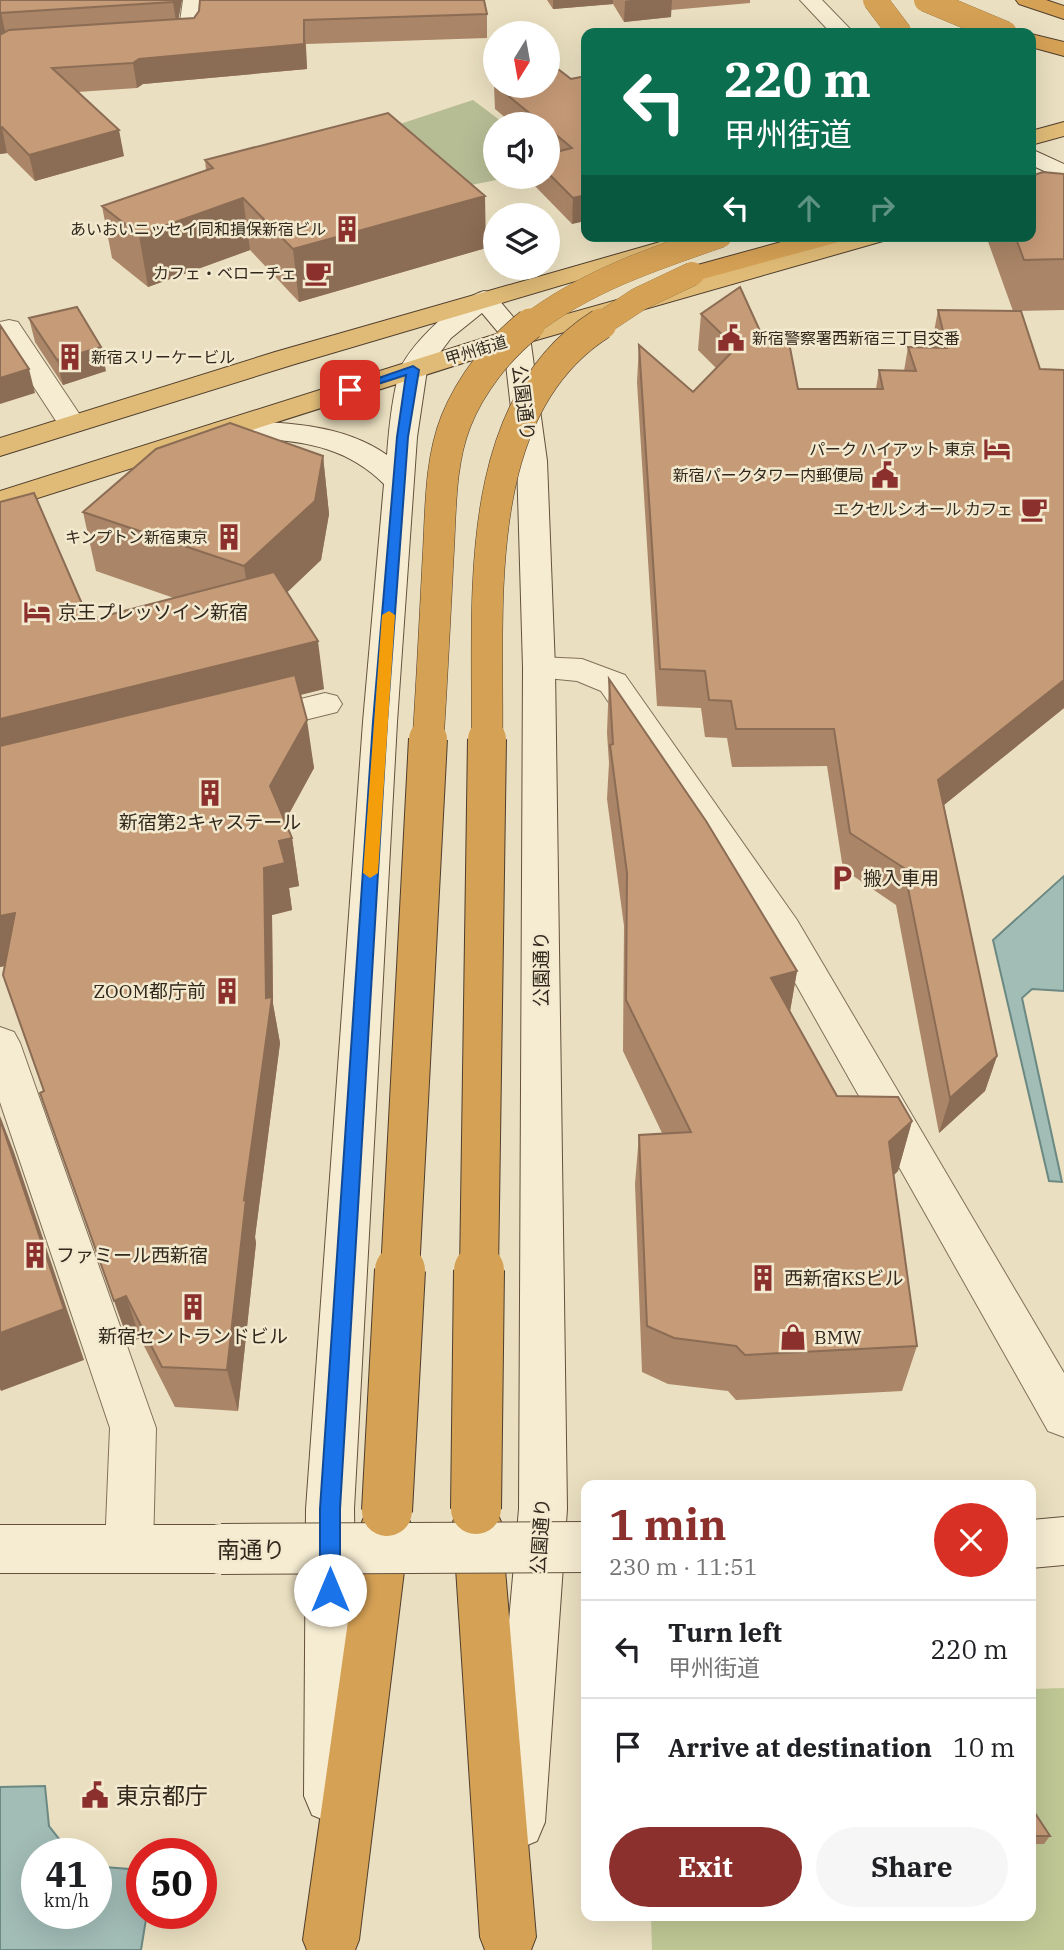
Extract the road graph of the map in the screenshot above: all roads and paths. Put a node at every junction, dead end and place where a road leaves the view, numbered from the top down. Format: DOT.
graph roads {
  1 [pos="193,0"];
  2 [pos="810,0"];
  3 [pos="875,0"];
  4 [pos="926,0"];
  5 [pos="942,0"];
  6 [pos="1026,0"];
  7 [pos="1064,13"];
  8 [pos="838,28"];
  9 [pos="896,28"];
  10 [pos="969,28"];
  11 [pos="993,28"];
  12 [pos="137,38"];
  13 [pos="1036,42"];
  14 [pos="1064,49"];
  15 [pos="1064,129"];
  16 [pos="1036,137"];
  17 [pos="1036,162"];
  18 [pos="1055,183"];
  19 [pos="679,242"];
  20 [pos="703,242"];
  21 [pos="784,242"];
  22 [pos="811,242"];
  23 [pos="853,242"];
  24 [pos="692,274"];
  25 [pos="484,299"];
  26 [pos="9,328"];
  27 [pos="516,337"];
  28 [pos="413,370"];
  29 [pos="72,424"];
  30 [pos="223,430"];
  31 [pos="0,447"];
  32 [pos="399,482"];
  33 [pos="0,501"];
  34 [pos="539,668"];
  35 [pos="325,704"];
  36 [pos="217,730"];
  37 [pos="0,1043"];
  38 [pos="1064,1416"];
  39 [pos="1064,1541"];
  40 [pos="1036,1544"];
  41 [pos="581,1547"];
  42 [pos="0,1549"];
  43 [pos="129,1549"];
  44 [pos="508,1943"];
  45 [pos="331,1945"];
  1 -- 12 [label="main road"];
  2 -- 8 [label="main road"];
  3 -- 9 [label="highway, bridge"];
  4 -- 11 [label="highway, bridge"];
  5 -- 10 [label="highway, bridge"];
  6 -- 7 [label="highway"];
  13 -- 14 [label="highway"];
  15 -- 16 [label="highway"];
  17 -- 18 [label="main road"];
  19 -- 25 [label="highway"];
  20 -- 45 [label="highway, bridge"];
  21 -- 24 [label="highway"];
  22 -- 24 [label="highway"];
  23 -- 27 [label="highway, 甲州街道"];
  24 -- 44 [label="highway, bridge"];
  25 -- 27 [label="main road, 公園通り"];
  25 -- 28 [label="main road"];
  25 -- 29 [label="highway"];
  26 -- 29 [label="main road"];
  27 -- 28 [label="highway, 甲州街道"];
  27 -- 34 [label="main road, 公園通り"];
  28 -- 30 [label="highway, 甲州街道"];
  28 -- 32 [label="main road"];
  29 -- 31 [label="highway"];
  30 -- 32 [label="main road"];
  30 -- 33 [label="highway, 甲州街道"];
  32 -- 45 [label="main road"];
  34 -- 38 [label="main road"];
  34 -- 44 [label="main road, 公園通り"];
  35 -- 36 [label="main road"];
  37 -- 43 [label="main road"];
  39 -- 40 [label="main road"];
  41 -- 43 [label="main road, 南通り, bridge"];
  42 -- 43 [label="main road, 南通り"];
}
